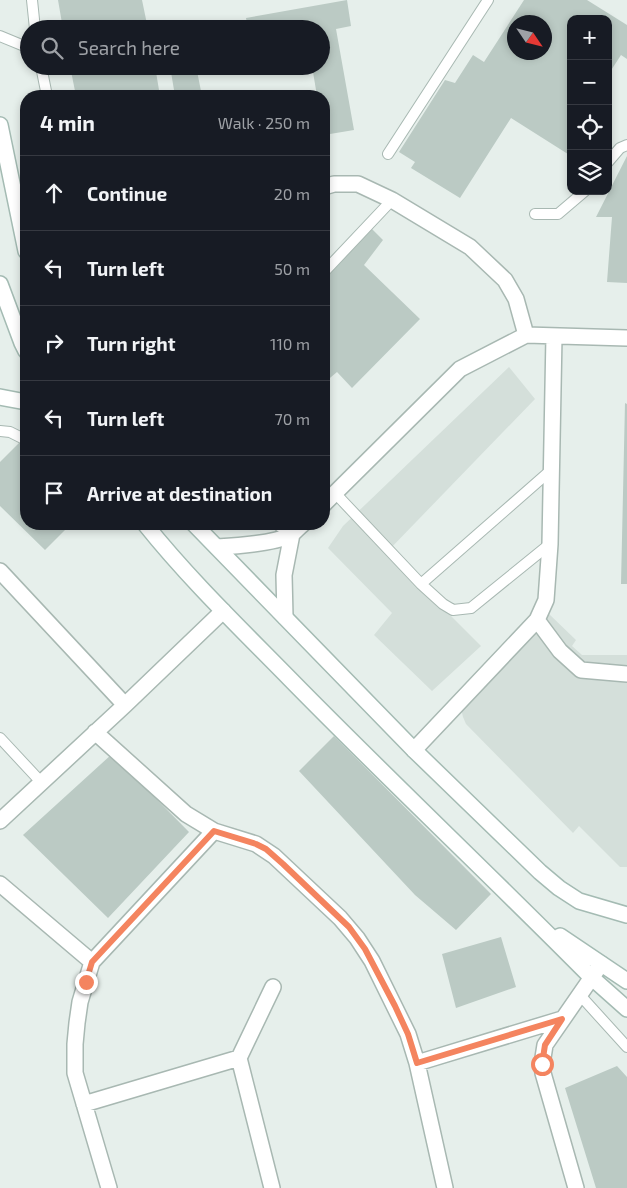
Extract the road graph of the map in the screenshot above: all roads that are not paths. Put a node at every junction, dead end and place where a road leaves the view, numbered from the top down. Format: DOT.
graph roads {
  1 [pos="32,0"];
  2 [pos="488,0"];
  3 [pos="34,20"];
  4 [pos="0,36"];
  5 [pos="20,44"];
  6 [pos="43,75"];
  7 [pos="46,90"];
  8 [pos="0,125"];
  9 [pos="627,145"];
  10 [pos="388,154"];
  11 [pos="612,157"];
  12 [pos="330,185"];
  13 [pos="581,195"];
  14 [pos="392,200"];
  15 [pos="535,214"];
  16 [pos="20,222"];
  17 [pos="330,266"];
  18 [pos="0,284"];
  19 [pos="526,335"];
  20 [pos="554,336"];
  21 [pos="20,338"];
  22 [pos="627,338"];
  23 [pos="0,397"];
  24 [pos="20,401"];
  25 [pos="0,431"];
  26 [pos="20,437"];
  27 [pos="550,471"];
  28 [pos="330,497"];
  29 [pos="330,499"];
  30 [pos="150,530"];
  31 [pos="200,530"];
  32 [pos="286,530"];
  33 [pos="296,530"];
  34 [pos="292,534"];
  35 [pos="550,544"];
  36 [pos="217,547"];
  37 [pos="0,571"];
  38 [pos="421,584"];
  39 [pos="223,611"];
  40 [pos="286,617"];
  41 [pos="537,620"];
  42 [pos="627,674"];
  43 [pos="125,705"];
  44 [pos="95,732"];
  45 [pos="0,738"];
  46 [pos="414,750"];
  47 [pos="42,782"];
  48 [pos="0,821"];
  49 [pos="214,831"];
  50 [pos="0,884"];
  51 [pos="622,910"];
  52 [pos="533,919"];
  53 [pos="92,962"];
  54 [pos="601,964"];
  55 [pos="591,978"];
  56 [pos="627,981"];
  57 [pos="273,987"];
  58 [pos="579,994"];
  59 [pos="627,1009"];
  60 [pos="562,1019"];
  61 [pos="627,1047"];
  62 [pos="239,1058"];
  63 [pos="417,1063"];
  64 [pos="84,1104"];
  65 [pos="109,1188"];
  66 [pos="272,1188"];
  67 [pos="445,1188"];
  68 [pos="576,1188"];
  1 -- 3 [label="lane"];
  2 -- 10 [label="lane"];
  4 -- 5 [label="lane"];
  6 -- 7 [label="lane"];
  8 -- 16 [label="street"];
  9 -- 11 [label="lane"];
  12 -- 14 [label="street"];
  13 -- 15 [label="lane"];
  14 -- 17 [label="lane"];
  14 -- 19 [label="street"];
  18 -- 21 [label="street"];
  19 -- 20 [label="street"];
  19 -- 28 [label="street"];
  20 -- 22 [label="street"];
  20 -- 27 [label="street"];
  23 -- 24 [label="street"];
  25 -- 26 [label="lane"];
  27 -- 35 [label="street"];
  27 -- 38 [label="lane"];
  29 -- 38 [label="lane"];
  30 -- 39 [label="street"];
  31 -- 36 [label="street"];
  32 -- 34 [label="lane"];
  33 -- 34 [label="street"];
  34 -- 36 [label="street"];
  34 -- 40 [label="street"];
  35 -- 38 [label="lane"];
  35 -- 41 [label="street"];
  36 -- 40 [label="street"];
  37 -- 43 [label="street"];
  39 -- 43 [label="street"];
  39 -- 52 [label="street"];
  40 -- 46 [label="street"];
  41 -- 42 [label="street"];
  41 -- 46 [label="street"];
  43 -- 44 [label="street"];
  44 -- 47 [label="street"];
  44 -- 49 [label="street"];
  45 -- 47 [label="lane"];
  46 -- 51 [label="street"];
  47 -- 48 [label="street"];
  49 -- 53 [label="street"];
  49 -- 63 [label="street"];
  50 -- 53 [label="street"];
  52 -- 54 [label="street"];
  52 -- 55 [label="street"];
  53 -- 64 [label="street"];
  54 -- 55 [label="street"];
  54 -- 56 [label="street"];
  55 -- 58 [label="street"];
  55 -- 59 [label="street"];
  57 -- 62 [label="street"];
  58 -- 60 [label="street"];
  58 -- 61 [label="lane"];
  60 -- 63 [label="street"];
  60 -- 68 [label="street"];
  62 -- 64 [label="street"];
  62 -- 66 [label="street"];
  63 -- 67 [label="street"];
  64 -- 65 [label="street"];
}
